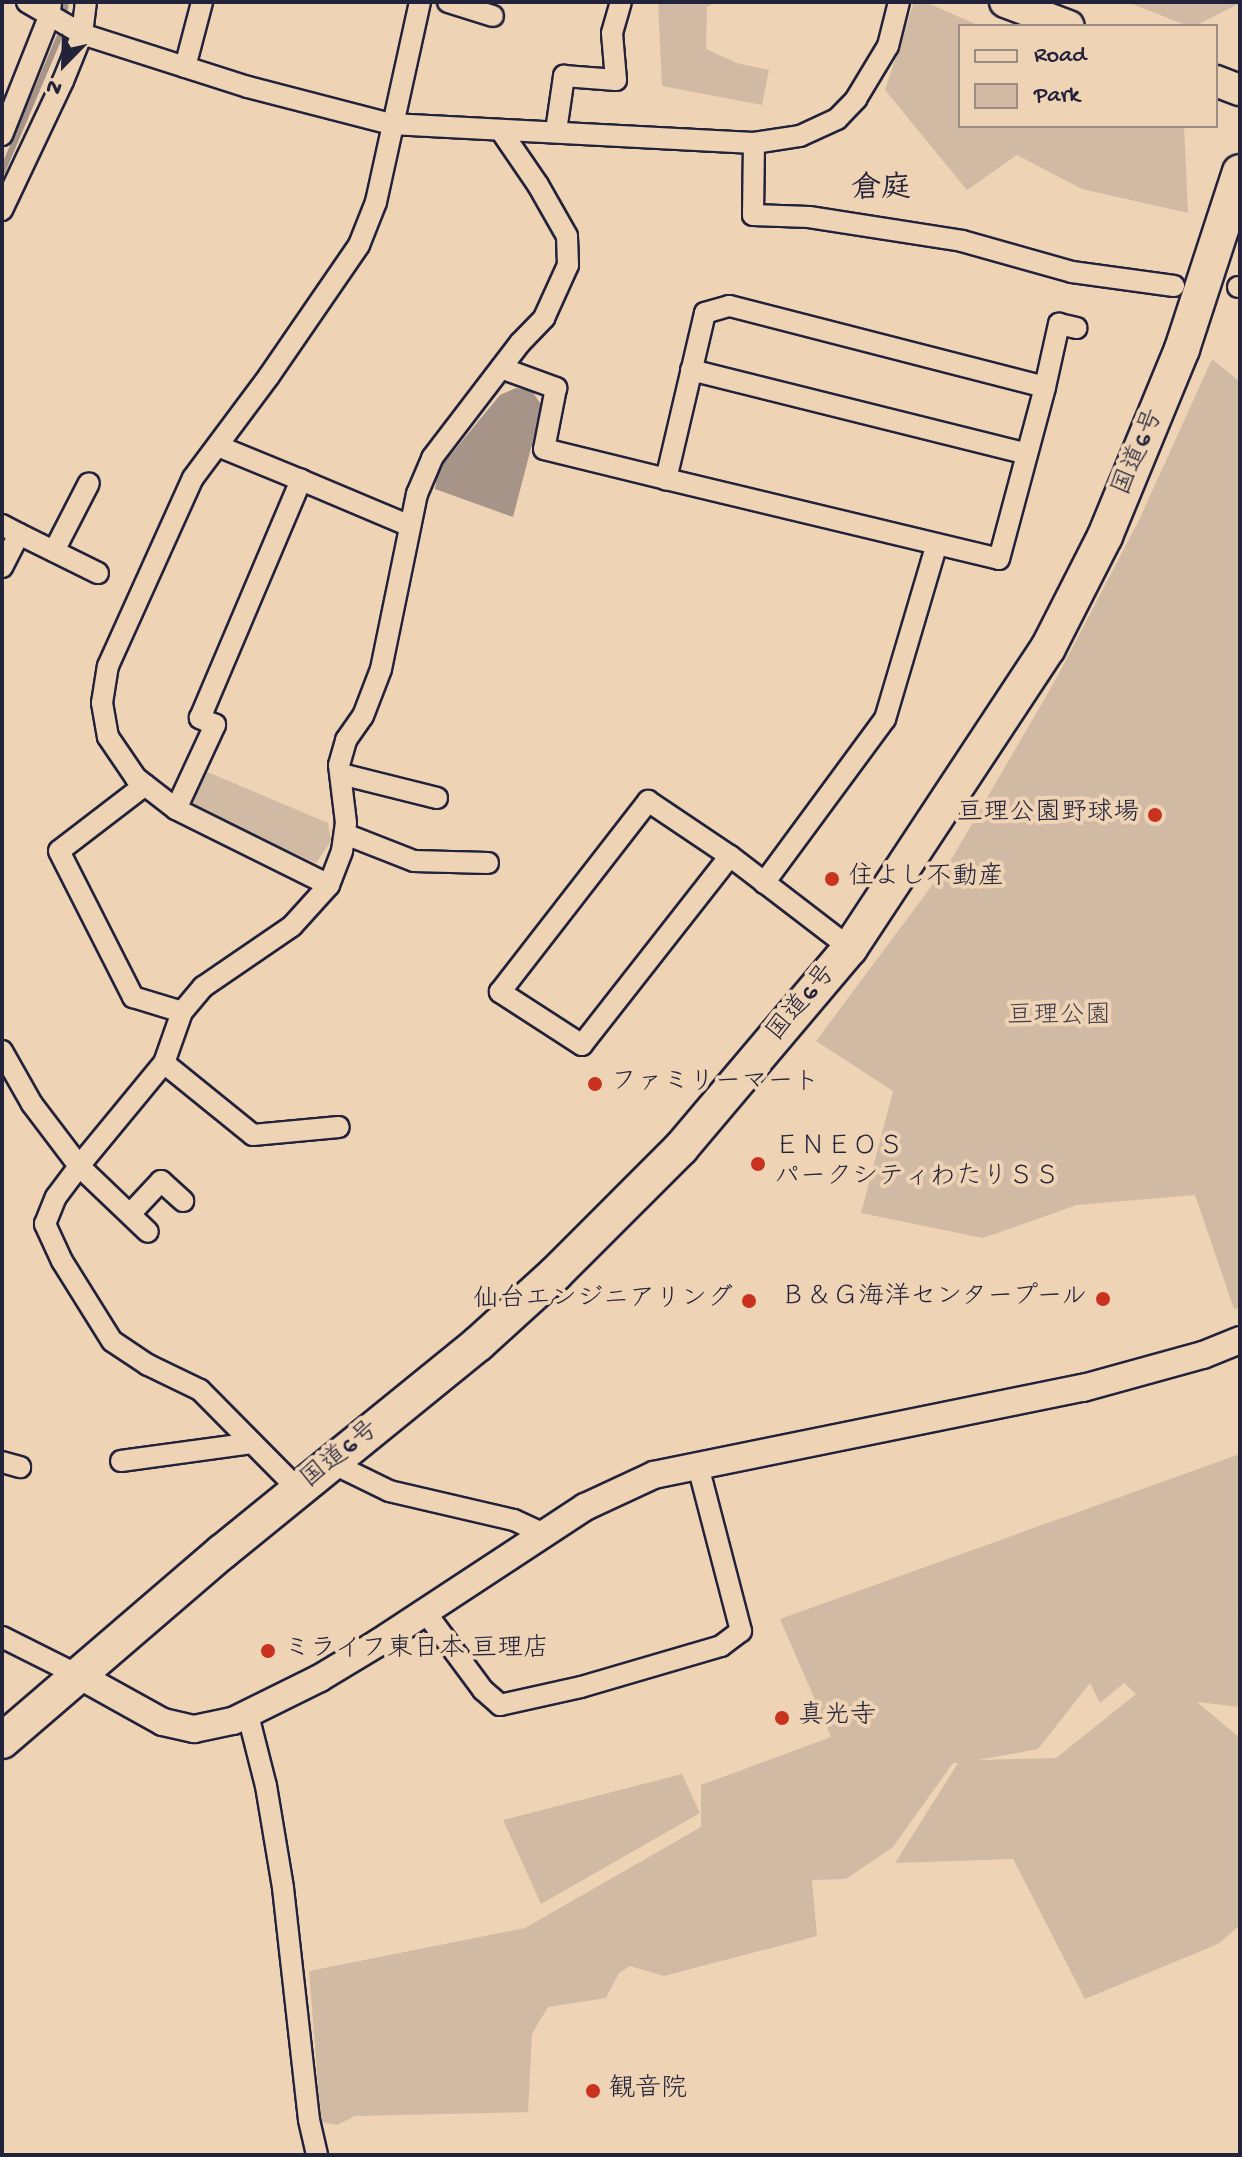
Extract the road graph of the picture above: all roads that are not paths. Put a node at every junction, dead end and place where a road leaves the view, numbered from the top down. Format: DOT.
graph roads {
  1 [pos="27,2"];
  2 [pos="86,2"];
  3 [pos="202,2"];
  4 [pos="420,2"];
  5 [pos="448,2"];
  6 [pos="621,2"];
  7 [pos="899,2"];
  8 [pos="1005,2"];
  9 [pos="50,9"];
  10 [pos="493,16"];
  11 [pos="1064,24"];
  12 [pos="82,34"];
  13 [pos="185,67"];
  14 [pos="1218,82"];
  15 [pos="1240,90"];
  16 [pos="391,124"];
  17 [pos="501,131"];
  18 [pos="556,131"];
  19 [pos="2,135"];
  20 [pos="754,143"];
  21 [pos="1240,172"];
  22 [pos="2,210"];
  23 [pos="1174,286"];
  24 [pos="1077,328"];
  25 [pos="501,368"];
  26 [pos="691,370"];
  27 [pos="1045,387"];
  28 [pos="218,446"];
  29 [pos="1027,454"];
  30 [pos="666,479"];
  31 [pos="301,480"];
  32 [pos="89,483"];
  33 [pos="410,526"];
  34 [pos="11,529"];
  35 [pos="936,547"];
  36 [pos="54,551"];
  37 [pos="2,567"];
  38 [pos="98,573"];
  39 [pos="341,774"];
  40 [pos="145,785"];
  41 [pos="437,798"];
  42 [pos="176,809"];
  43 [pos="345,834"];
  44 [pos="730,856"];
  45 [pos="488,863"];
  46 [pos="764,883"];
  47 [pos="329,885"];
  48 [pos="850,948"];
  49 [pos="182,1012"];
  50 [pos="2,1051"];
  51 [pos="164,1063"];
  52 [pos="339,1127"];
  53 [pos="79,1166"];
  54 [pos="183,1201"];
  55 [pos="131,1213"];
  56 [pos="148,1232"];
  57 [pos="1240,1340"];
  58 [pos="252,1443"];
  59 [pos="121,1461"];
  60 [pos="334,1464"];
  61 [pos="698,1466"];
  62 [pos="299,1490"];
  63 [pos="542,1533"];
  64 [pos="426,1613"];
  65 [pos="2,1637"];
  66 [pos="80,1676"];
  67 [pos="248,1715"];
  68 [pos="2,1741"];
  69 [pos="317,2155"];
  1 -- 9 [label="street"];
  2 -- 12 [label="street"];
  3 -- 13 [label="street"];
  4 -- 16 [label="street"];
  5 -- 10 [label="street"];
  6 -- 18 [label="street"];
  7 -- 20 [label="street"];
  8 -- 11 [label="main road"];
  9 -- 12 [label="street"];
  9 -- 19 [label="street"];
  12 -- 13 [label="street"];
  12 -- 22 [label="street"];
  13 -- 16 [label="street"];
  14 -- 15 [label="main road"];
  16 -- 17 [label="street"];
  16 -- 28 [label="street"];
  17 -- 18 [label="street"];
  17 -- 25 [label="street"];
  18 -- 20 [label="street"];
  20 -- 23 [label="street"];
  21 -- 48 [label="highway, 国道6号"];
  24 -- 27 [label="street"];
  25 -- 30 [label="street"];
  25 -- 33 [label="street"];
  26 -- 27 [label="street"];
  26 -- 29 [label="street"];
  26 -- 30 [label="street"];
  27 -- 29 [label="street"];
  28 -- 31 [label="street"];
  28 -- 40 [label="street"];
  29 -- 35 [label="street"];
  30 -- 35 [label="street"];
  31 -- 33 [label="street"];
  31 -- 42 [label="street"];
  32 -- 36 [label="street"];
  33 -- 39 [label="street"];
  34 -- 36 [label="street"];
  34 -- 37 [label="street"];
  35 -- 46 [label="street"];
  36 -- 38 [label="street"];
  39 -- 41 [label="street"];
  39 -- 43 [label="street"];
  40 -- 42 [label="street"];
  40 -- 49 [label="street"];
  42 -- 47 [label="street"];
  43 -- 45 [label="street"];
  43 -- 47 [label="street"];
  44 -- 44 [label="street"];
  44 -- 46 [label="street"];
  46 -- 48 [label="street"];
  47 -- 49 [label="street"];
  48 -- 60 [label="highway, 国道6号"];
  49 -- 51 [label="street"];
  50 -- 53 [label="street"];
  51 -- 52 [label="street"];
  51 -- 53 [label="street"];
  53 -- 55 [label="street"];
  53 -- 58 [label="street"];
  54 -- 55 [label="street"];
  55 -- 56 [label="street"];
  57 -- 61 [label="street"];
  58 -- 59 [label="street"];
  58 -- 62 [label="street"];
  60 -- 62 [label="highway, 国道6号"];
  60 -- 63 [label="street"];
  61 -- 63 [label="street"];
  61 -- 64 [label="street"];
  62 -- 66 [label="highway, 国道6号"];
  63 -- 64 [label="street"];
  64 -- 67 [label="street"];
  65 -- 66 [label="street"];
  66 -- 67 [label="street"];
  66 -- 68 [label="highway, 国道6号"];
  67 -- 69 [label="street"];
}
